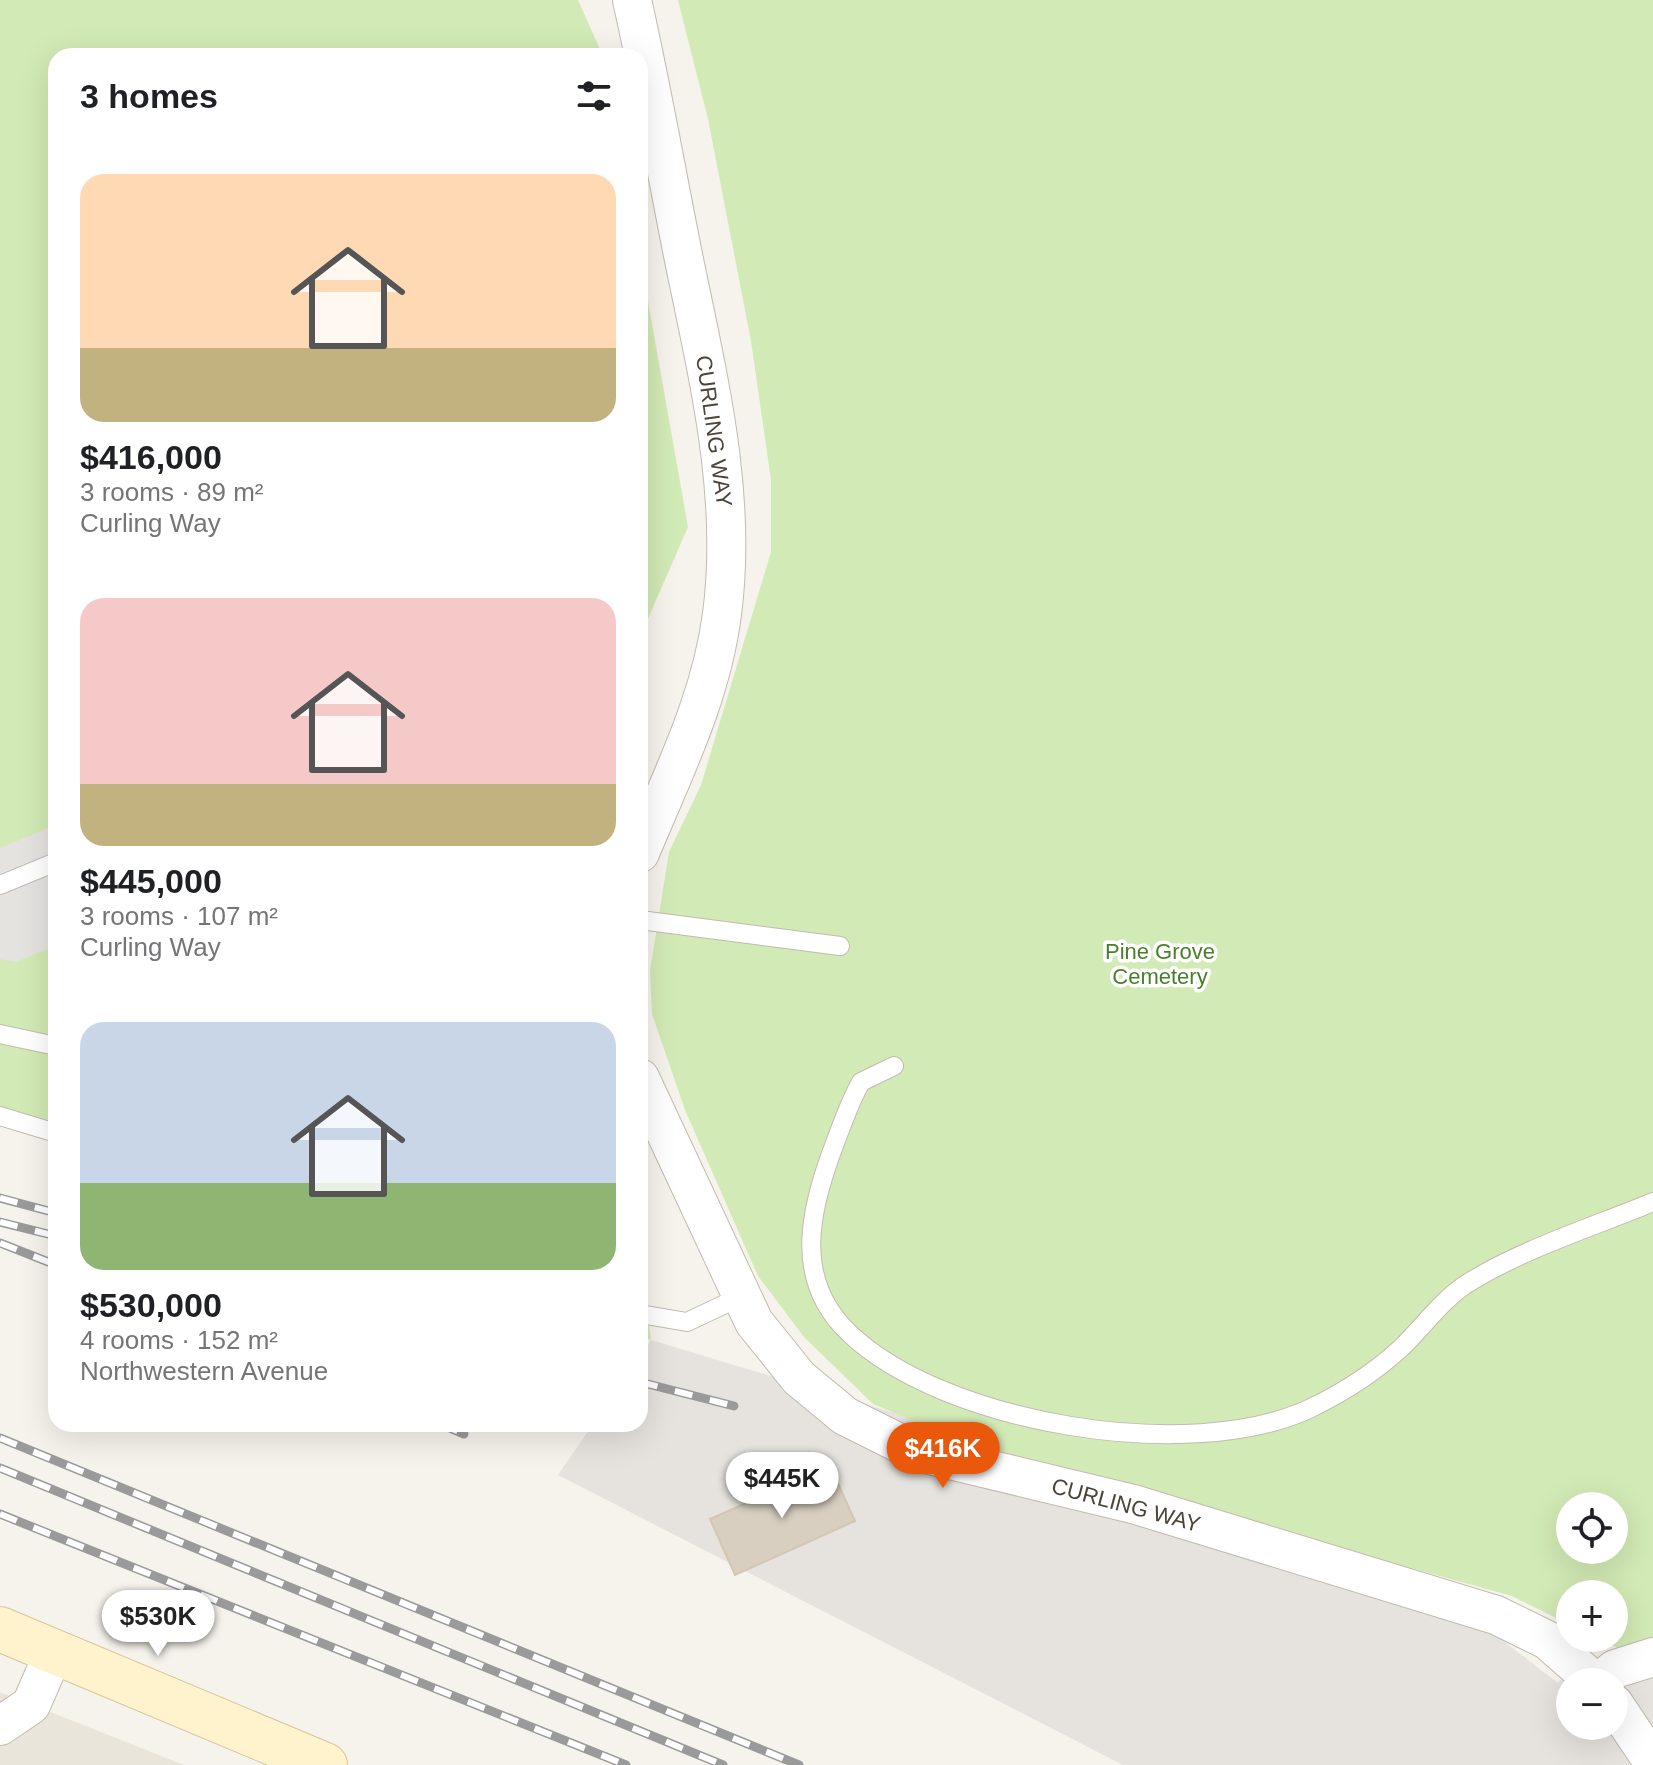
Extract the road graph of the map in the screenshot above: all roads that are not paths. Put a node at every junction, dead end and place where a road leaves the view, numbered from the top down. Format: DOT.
graph roads {
  1 [pos="632,0"];
  2 [pos="642,48"];
  3 [pos="648,79"];
  4 [pos="648,834"];
  5 [pos="48,865"];
  6 [pos="0,885"];
  7 [pos="648,921"];
  8 [pos="840,946"];
  9 [pos="0,1034"];
  10 [pos="48,1044"];
  11 [pos="894,1066"];
  12 [pos="648,1096"];
  13 [pos="0,1116"];
  14 [pos="48,1131"];
  15 [pos="1653,1202"];
  16 [pos="740,1297"];
  17 [pos="648,1315"];
  18 [pos="0,1629"];
  19 [pos="54,1652"];
  20 [pos="1653,1657"];
  21 [pos="1580,1668"];
  22 [pos="1618,1668"];
  23 [pos="1628,1725"];
  24 [pos="0,1726"];
  25 [pos="1653,1762"];
  26 [pos="325,1765"];
  1 -- 2 [label="street, CURLING WAY"];
  3 -- 4 [label="street, CURLING WAY"];
  5 -- 6 [label="lane"];
  7 -- 8 [label="lane"];
  9 -- 10 [label="lane"];
  11 -- 15 [label="lane"];
  12 -- 16 [label="street, CURLING WAY"];
  13 -- 14 [label="lane"];
  16 -- 17 [label="lane"];
  16 -- 21 [label="street, CURLING WAY"];
  18 -- 19 [label="street"];
  19 -- 24 [label="street"];
  19 -- 26 [label="street"];
  20 -- 22 [label="street"];
  23 -- 25 [label="street"];
}
